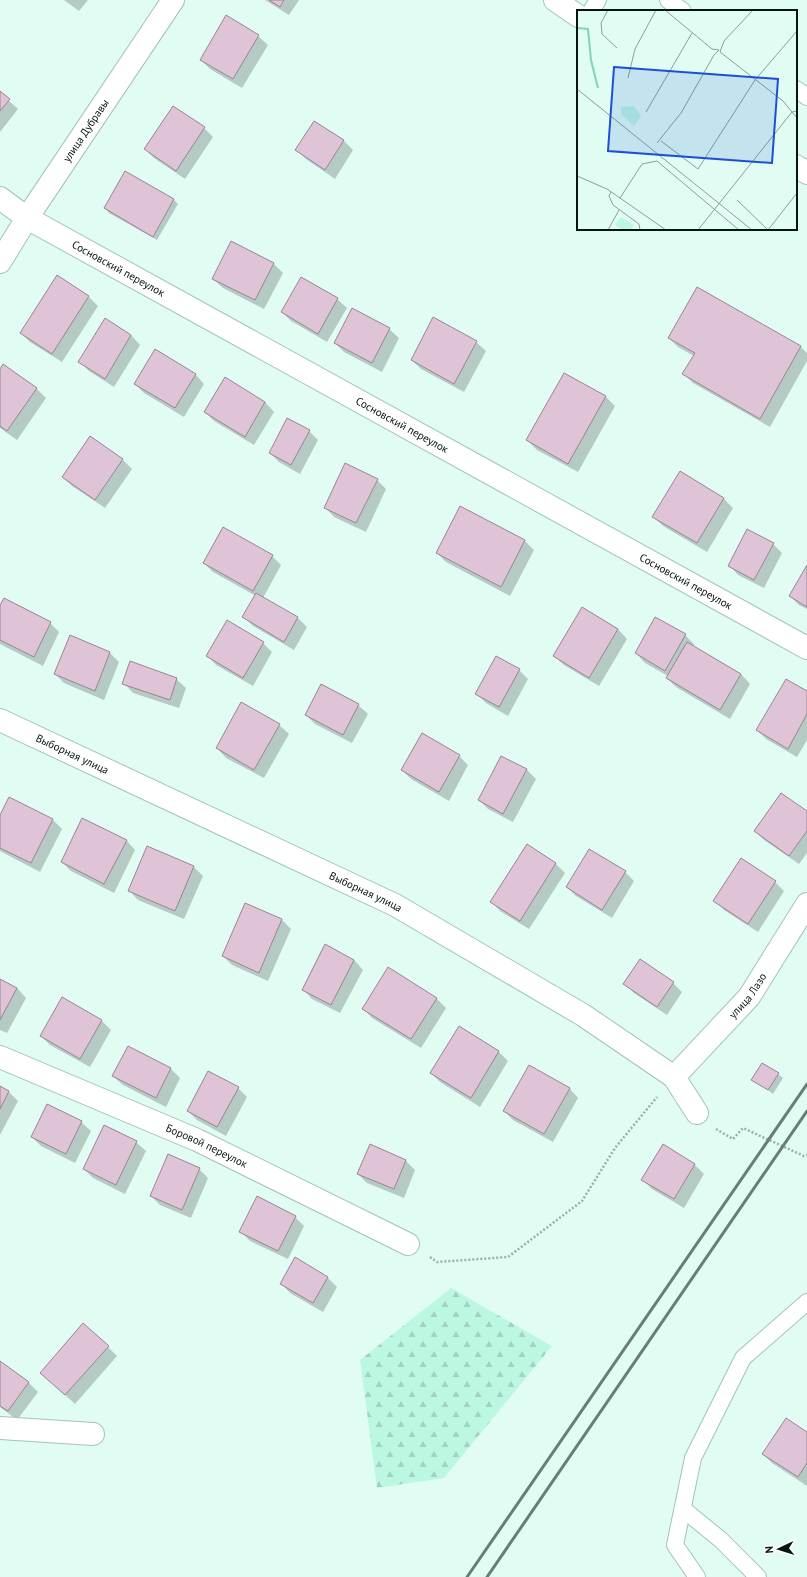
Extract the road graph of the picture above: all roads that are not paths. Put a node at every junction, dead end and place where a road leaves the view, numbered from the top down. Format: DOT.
graph roads {
  1 [pos="173,0"];
  2 [pos="555,0"];
  3 [pos="598,0"];
  4 [pos="668,0"];
  5 [pos="592,10"];
  6 [pos="682,10"];
  7 [pos="577,15"];
  8 [pos="797,90"];
  9 [pos="807,97"];
  10 [pos="797,167"];
  11 [pos="807,173"];
  12 [pos="0,198"];
  13 [pos="27,218"];
  14 [pos="0,262"];
  15 [pos="807,648"];
  16 [pos="0,720"];
  17 [pos="807,904"];
  18 [pos="0,1057"];
  19 [pos="674,1076"];
  20 [pos="697,1113"];
  21 [pos="408,1244"];
  22 [pos="807,1302"];
  23 [pos="0,1428"];
  24 [pos="93,1434"];
  25 [pos="683,1509"];
  26 [pos="697,1577"];
  27 [pos="758,1577"];
  1 -- 13 [label="street, улица Дубравы"];
  2 -- 7 [label="street"];
  3 -- 5 [label="lane"];
  4 -- 6 [label="lane"];
  8 -- 9 [label="lane"];
  10 -- 11 [label="street"];
  12 -- 13 [label="street, Сосновский переулок"];
  13 -- 14 [label="street, улица Дубравы"];
  13 -- 15 [label="street, Сосновский переулок"];
  16 -- 19 [label="street, Выборная улица"];
  17 -- 19 [label="street, улица Лазо"];
  18 -- 21 [label="street, Боровой переулок"];
  19 -- 20 [label="street, Выборная улица"];
  22 -- 25 [label="lane"];
  23 -- 24 [label="street"];
  25 -- 26 [label="lane"];
  25 -- 27 [label="lane"];
}
